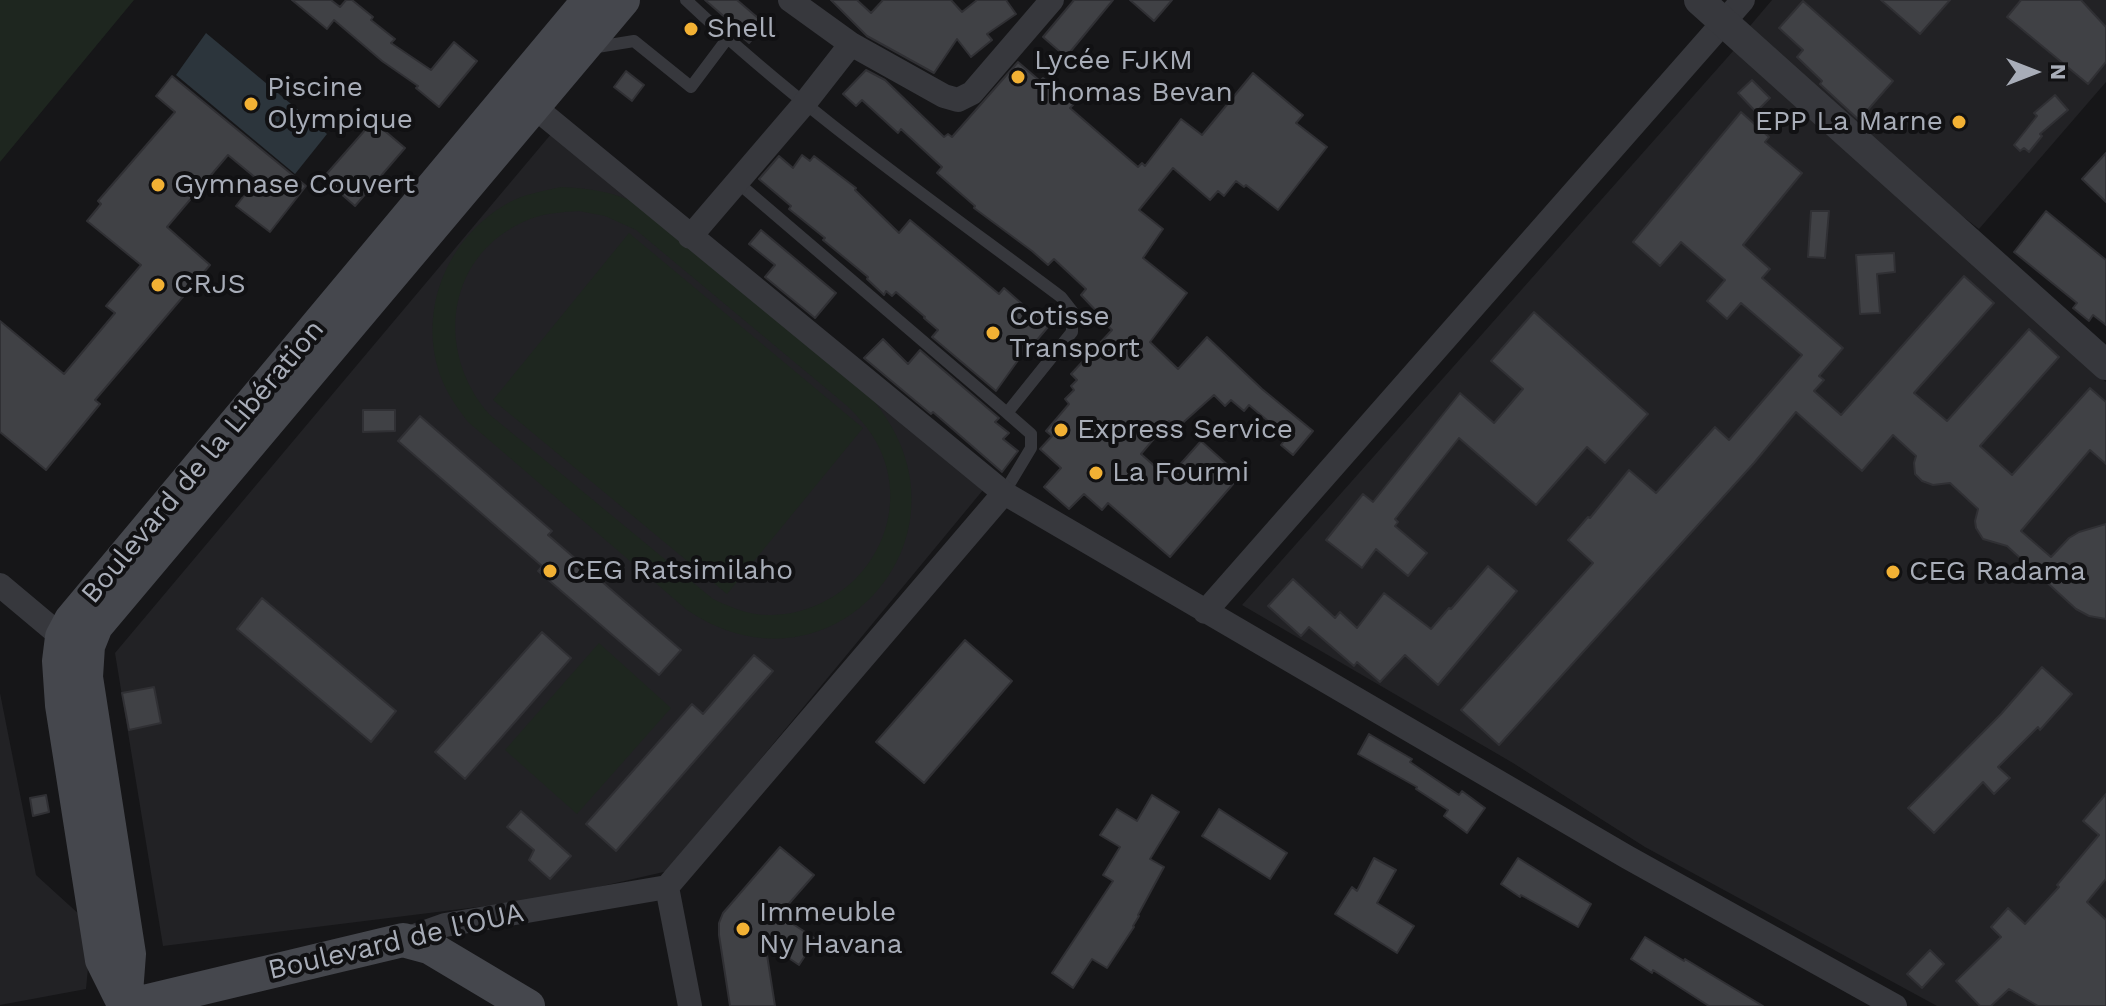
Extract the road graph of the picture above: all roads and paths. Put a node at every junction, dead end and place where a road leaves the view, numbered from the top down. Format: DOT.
graph roads {
  1 [pos="589,0"];
  2 [pos="623,0"];
  3 [pos="686,0"];
  4 [pos="790,0"];
  5 [pos="1052,0"];
  6 [pos="1699,0"];
  7 [pos="1733,11"];
  8 [pos="727,39"];
  9 [pos="851,44"];
  10 [pos="584,49"];
  11 [pos="524,99"];
  12 [pos="804,104"];
  13 [pos="737,182"];
  14 [pos="690,237"];
  15 [pos="2106,365"];
  16 [pos="1007,413"];
  17 [pos="1004,493"];
  18 [pos="0,585"];
  19 [pos="1205,612"];
  20 [pos="75,642"];
  21 [pos="667,887"];
  22 [pos="403,940"];
  23 [pos="126,1006"];
  24 [pos="528,1006"];
  25 [pos="690,1006"];
  26 [pos="1895,1006"];
  1 -- 11 [label="main road, Boulevard de la Libération"];
  2 -- 10 [label="main road, Boulevard de la Libération"];
  3 -- 8 [label="lane"];
  4 -- 9 [label="street"];
  5 -- 9 [label="street"];
  6 -- 7 [label="street"];
  7 -- 15 [label="street"];
  7 -- 19 [label="street"];
  8 -- 10 [label="lane"];
  8 -- 12 [label="lane"];
  9 -- 12 [label="street"];
  10 -- 11 [label="main road, Boulevard de la Libération"];
  11 -- 14 [label="street"];
  11 -- 20 [label="main road, Boulevard de la Libération"];
  12 -- 13 [label="street"];
  12 -- 16 [label="lane"];
  13 -- 14 [label="street"];
  13 -- 16 [label="lane"];
  14 -- 17 [label="street"];
  16 -- 17 [label="lane"];
  17 -- 19 [label="street"];
  17 -- 21 [label="street"];
  18 -- 20 [label="street"];
  19 -- 26 [label="street"];
  20 -- 23 [label="main road, Boulevard de la Libération"];
  21 -- 22 [label="street, Boulevard de l'OUA"];
  21 -- 25 [label="street"];
  22 -- 23 [label="main road, Boulevard de l'OUA"];
  22 -- 24 [label="main road"];
}
